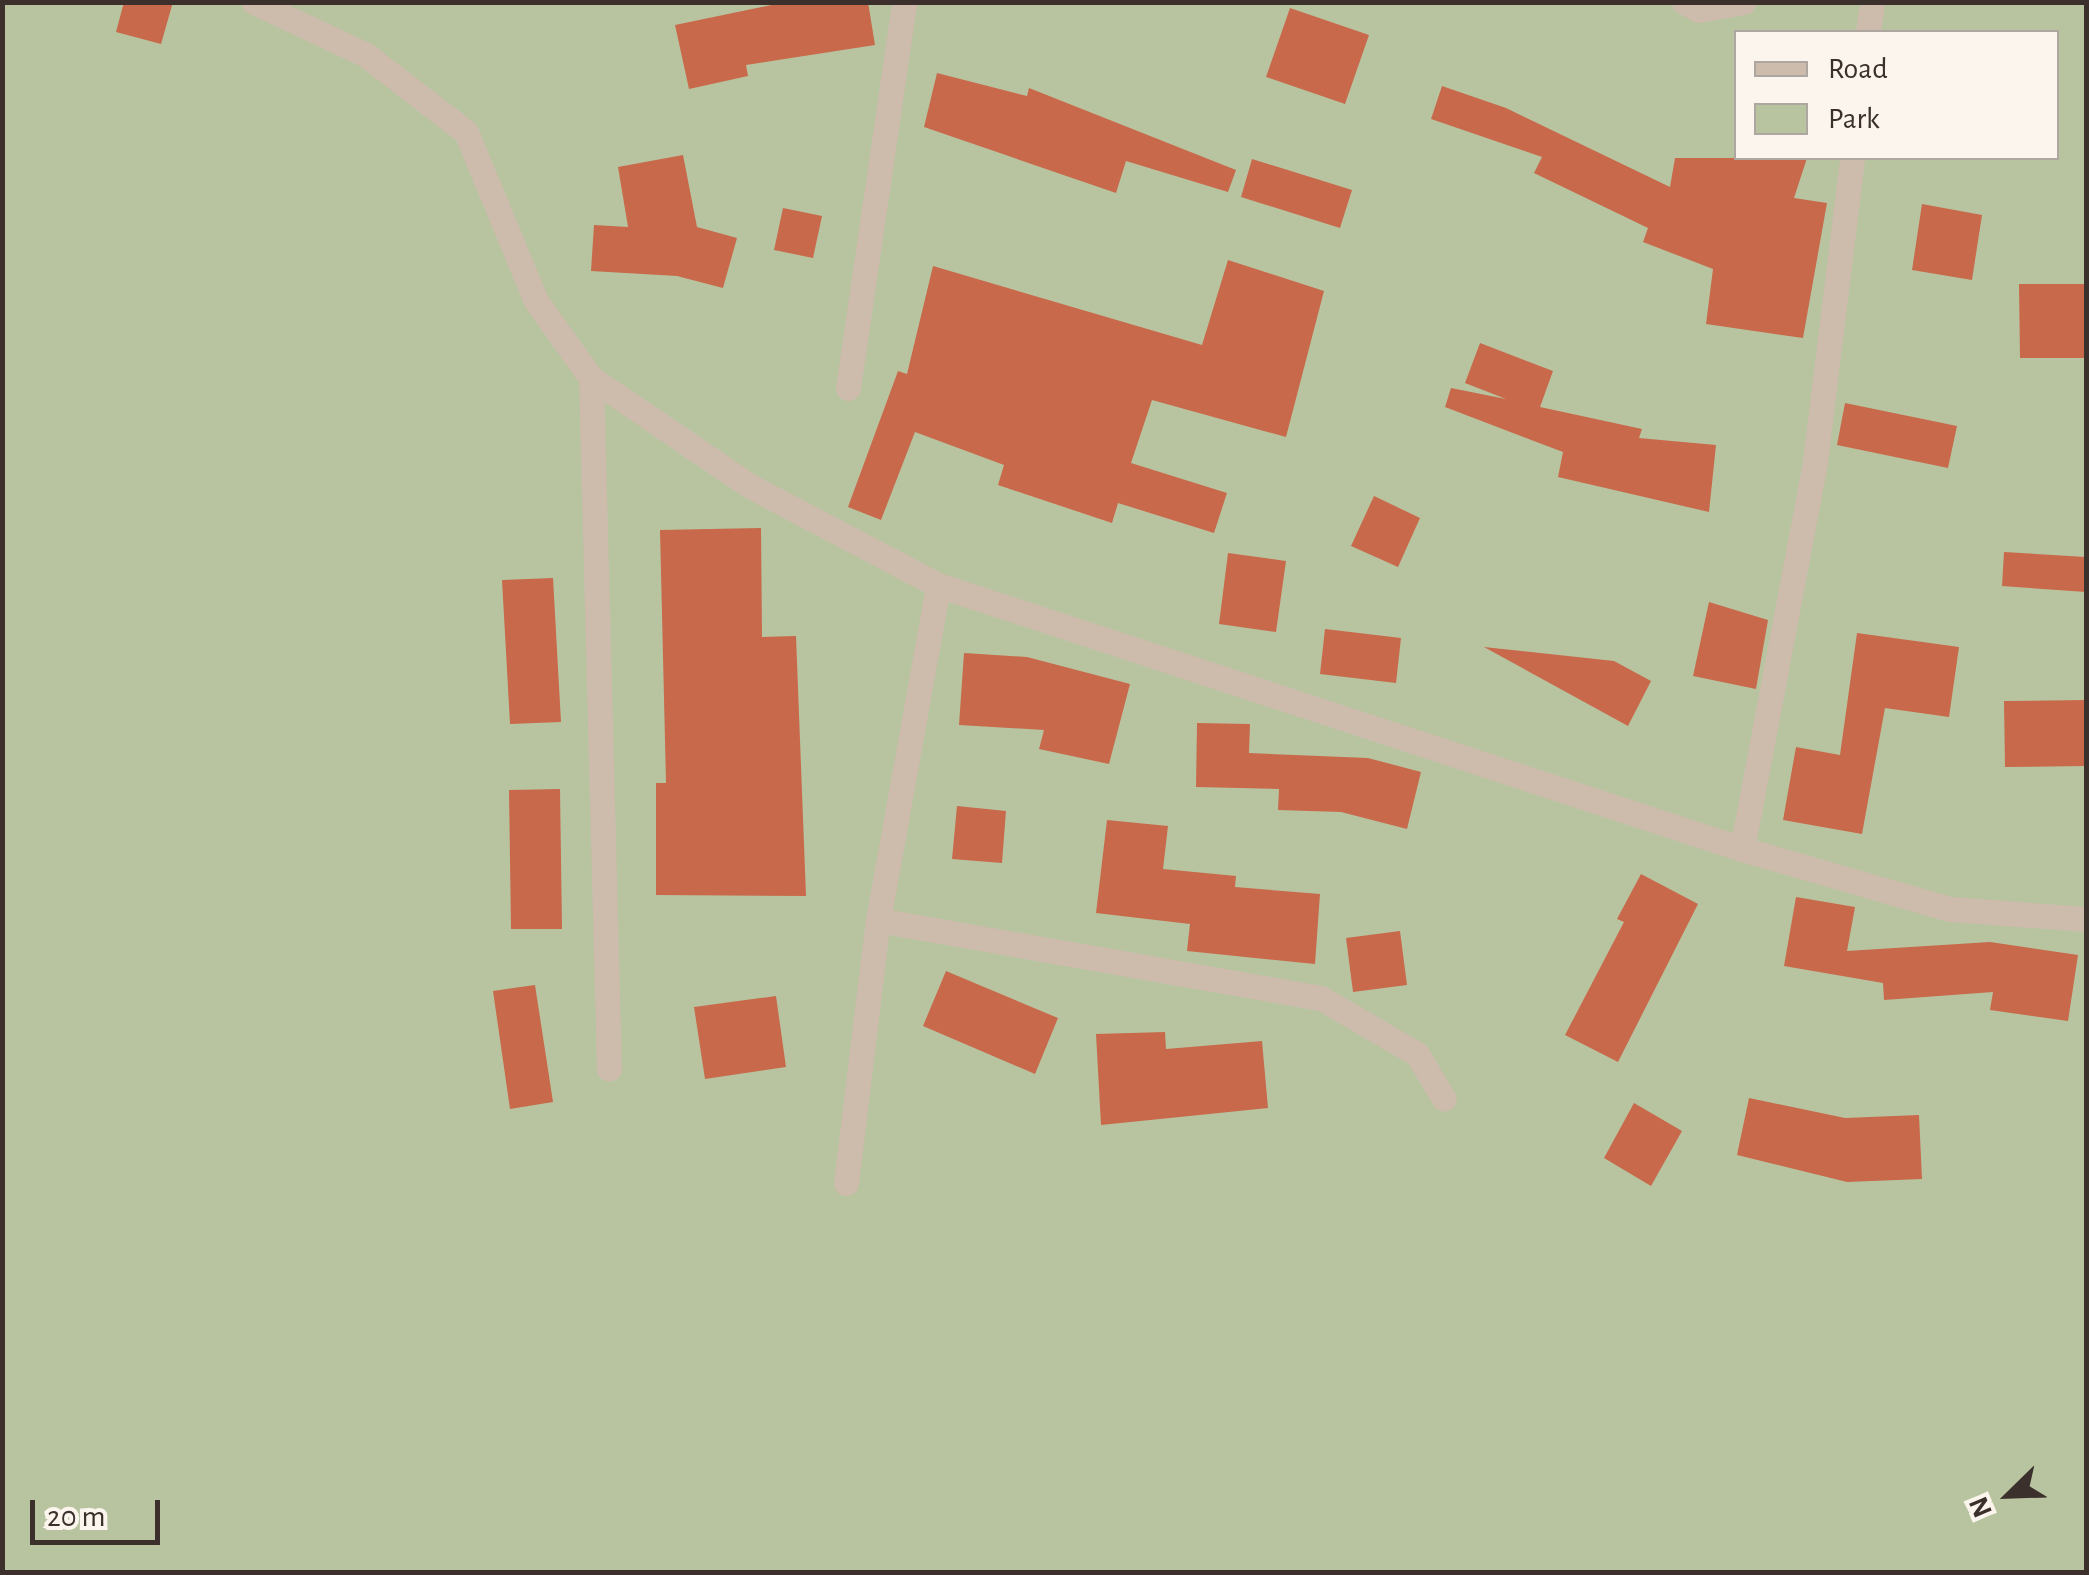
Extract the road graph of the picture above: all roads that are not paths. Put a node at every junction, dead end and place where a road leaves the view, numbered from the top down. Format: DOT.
graph roads {
  1 [pos="254,2"];
  2 [pos="904,2"];
  3 [pos="1684,2"];
  4 [pos="1744,2"];
  5 [pos="1872,2"];
  6 [pos="1868,30"];
  7 [pos="1852,160"];
  8 [pos="590,378"];
  9 [pos="848,388"];
  10 [pos="938,585"];
  11 [pos="1742,849"];
  12 [pos="878,920"];
  13 [pos="2086,920"];
  14 [pos="609,1069"];
  15 [pos="1444,1099"];
  16 [pos="846,1183"];
  1 -- 8 [label="street"];
  2 -- 9 [label="street"];
  3 -- 4 [label="street"];
  5 -- 6 [label="street"];
  7 -- 11 [label="street"];
  8 -- 10 [label="street"];
  8 -- 14 [label="street"];
  10 -- 11 [label="street"];
  10 -- 12 [label="street"];
  11 -- 13 [label="street"];
  12 -- 15 [label="street"];
  12 -- 16 [label="street"];
}
